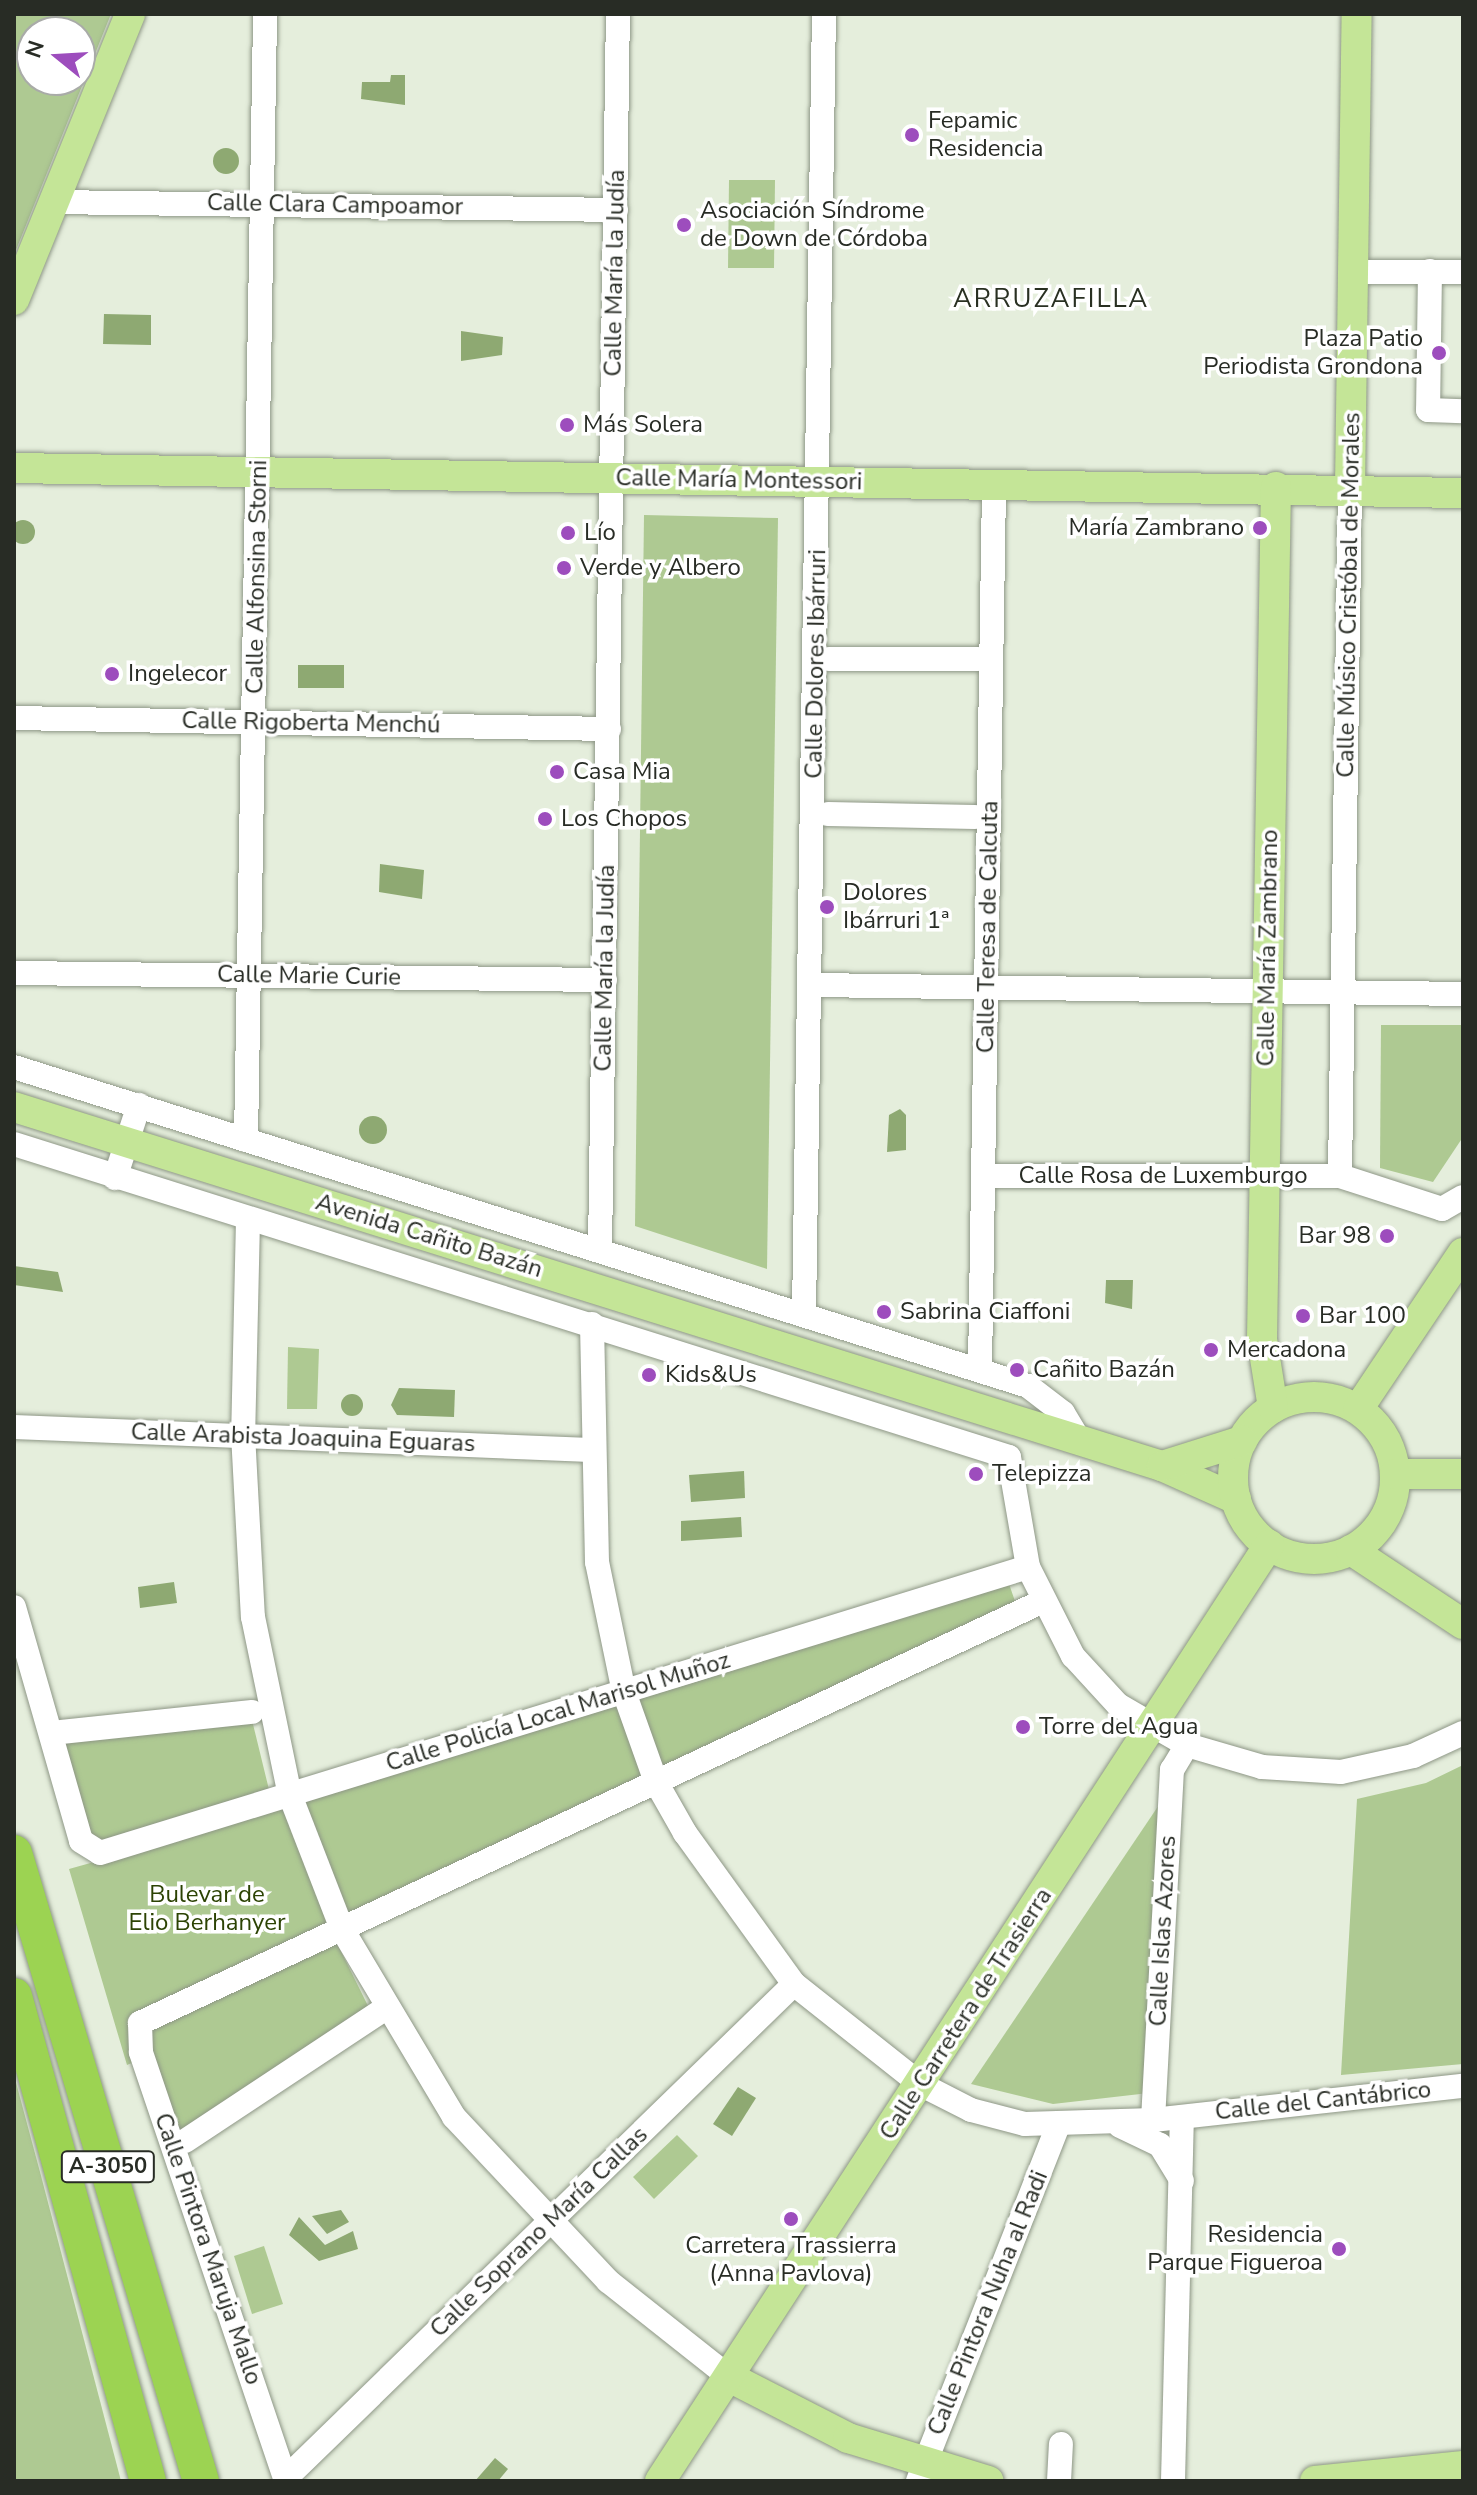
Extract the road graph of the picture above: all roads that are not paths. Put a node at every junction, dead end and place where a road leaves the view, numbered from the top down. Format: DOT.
graph roads {
  1 [pos="130,14"];
  2 [pos="265,14"];
  3 [pos="618,14"];
  4 [pos="824,14"];
  5 [pos="1357,14"];
  6 [pos="53,202"];
  7 [pos="261,204"];
  8 [pos="616,210"];
  9 [pos="1430,271"];
  10 [pos="1353,272"];
  11 [pos="1463,272"];
  12 [pos="14,300"];
  13 [pos="1463,411"];
  14 [pos="14,468"];
  15 [pos="259,474"];
  16 [pos="612,478"];
  17 [pos="818,481"];
  18 [pos="994,484"];
  19 [pos="1276,487"];
  20 [pos="1350,488"];
  21 [pos="1463,493"];
  22 [pos="829,659"];
  23 [pos="978,659"];
  24 [pos="14,718"];
  25 [pos="254,723"];
  26 [pos="609,729"];
  27 [pos="828,814"];
  28 [pos="975,817"];
  29 [pos="14,973"];
  30 [pos="254,976"];
  31 [pos="605,980"];
  32 [pos="987,984"];
  33 [pos="812,985"];
  34 [pos="1343,992"];
  35 [pos="1268,993"];
  36 [pos="1463,994"];
  37 [pos="14,1067"];
  38 [pos="139,1105"];
  39 [pos="14,1107"];
  40 [pos="246,1140"];
  41 [pos="126,1142"];
  42 [pos="14,1144"];
  43 [pos="985,1176"];
  44 [pos="1340,1176"];
  45 [pos="1263,1177"];
  46 [pos="115,1178"];
  47 [pos="1463,1197"];
  48 [pos="248,1220"];
  49 [pos="600,1251"];
  50 [pos="1463,1253"];
  51 [pos="709,1284"];
  52 [pos="804,1313"];
  53 [pos="592,1324"];
  54 [pos="731,1331"];
  55 [pos="687,1353"];
  56 [pos="980,1369"];
  57 [pos="1273,1408"];
  58 [pos="1358,1409"];
  59 [pos="14,1427"];
  60 [pos="243,1434"];
  61 [pos="1080,1441"];
  62 [pos="1242,1441"];
  63 [pos="591,1450"];
  64 [pos="1162,1466"];
  65 [pos="1395,1474"];
  66 [pos="1463,1474"];
  67 [pos="1236,1499"];
  68 [pos="1269,1545"];
  69 [pos="1351,1550"];
  70 [pos="1028,1567"];
  71 [pos="1041,1602"];
  72 [pos="14,1607"];
  73 [pos="1463,1624"];
  74 [pos="624,1692"];
  75 [pos="252,1712"];
  76 [pos="1152,1728"];
  77 [pos="61,1732"];
  78 [pos="1463,1733"];
  79 [pos="1187,1745"];
  80 [pos="656,1782"];
  81 [pos="290,1795"];
  82 [pos="14,1853"];
  83 [pos="342,1929"];
  84 [pos="794,1984"];
  85 [pos="14,1996"];
  86 [pos="386,2008"];
  87 [pos="920,2084"];
  88 [pos="1463,2086"];
  89 [pos="1182,2117"];
  90 [pos="1153,2120"];
  91 [pos="1110,2123"];
  92 [pos="1058,2125"];
  93 [pos="185,2141"];
  94 [pos="1184,2189"];
  95 [pos="548,2223"];
  96 [pos="729,2377"];
  97 [pos="1061,2444"];
  98 [pos="1463,2466"];
  99 [pos="921,2473"];
  100 [pos="285,2480"];
  101 [pos="148,2481"];
  102 [pos="201,2481"];
  103 [pos="660,2481"];
  104 [pos="989,2481"];
  105 [pos="1059,2481"];
  106 [pos="1173,2481"];
  107 [pos="1315,2481"];
  1 -- 6 [label="main road"];
  2 -- 7 [label="street, Calle Alfonsina Storni"];
  3 -- 8 [label="street, Calle María la Judía"];
  4 -- 17 [label="street, Calle Dolores Ibárruri"];
  5 -- 10 [label="main road, Calle Músico Cristóbal de Morales"];
  6 -- 7 [label="street, Calle Clara Campoamor"];
  6 -- 12 [label="main road"];
  7 -- 8 [label="street, Calle Clara Campoamor"];
  7 -- 15 [label="street, Calle Alfonsina Storni"];
  8 -- 16 [label="street, Calle María la Judía"];
  9 -- 10 [label="street"];
  9 -- 11 [label="street"];
  9 -- 13 [label="street"];
  10 -- 20 [label="main road, Calle Músico Cristóbal de Morales"];
  14 -- 15 [label="main road, Calle María Montessori"];
  15 -- 16 [label="main road, Calle María Montessori"];
  15 -- 25 [label="street, Calle Alfonsina Storni"];
  16 -- 17 [label="main road, Calle María Montessori"];
  16 -- 26 [label="street, Calle María la Judía"];
  17 -- 18 [label="main road, Calle María Montessori"];
  17 -- 33 [label="street, Calle Dolores Ibárruri"];
  18 -- 19 [label="main road, Calle María Montessori"];
  18 -- 32 [label="street, Calle Teresa de Calcuta"];
  19 -- 20 [label="main road, Calle María Montessori"];
  19 -- 35 [label="main road, Calle María Zambrano"];
  20 -- 21 [label="main road, Calle María Montessori"];
  20 -- 34 [label="street, Calle Músico Cristóbal de Morales"];
  22 -- 23 [label="street"];
  24 -- 25 [label="street, Calle Rigoberta Menchú"];
  25 -- 26 [label="street, Calle Rigoberta Menchú"];
  25 -- 30 [label="street, Calle Alfonsina Storni"];
  26 -- 31 [label="street, Calle María la Judía"];
  27 -- 28 [label="street"];
  29 -- 30 [label="street, Calle Marie Curie"];
  30 -- 31 [label="street, Calle Marie Curie"];
  30 -- 40 [label="street, Calle Alfonsina Storni"];
  31 -- 49 [label="street, Calle María la Judía"];
  32 -- 33 [label="street"];
  32 -- 35 [label="street"];
  32 -- 43 [label="street, Calle Teresa de Calcuta"];
  33 -- 52 [label="street, Calle Dolores Ibárruri"];
  34 -- 35 [label="street"];
  34 -- 36 [label="street"];
  34 -- 44 [label="street, Calle Músico Cristóbal de Morales"];
  35 -- 45 [label="main road, Calle María Zambrano"];
  37 -- 38 [label="street, Avenida Cañito Bazán"];
  38 -- 40 [label="street, Avenida Cañito Bazán"];
  38 -- 41 [label="street"];
  39 -- 41 [label="main road, Avenida Cañito Bazán"];
  40 -- 49 [label="street, Avenida Cañito Bazán"];
  41 -- 46 [label="street"];
  41 -- 54 [label="main road, Avenida Cañito Bazán"];
  42 -- 46 [label="street, Avenida Cañito Bazán"];
  43 -- 45 [label="street, Calle Rosa de Luxemburgo"];
  43 -- 56 [label="street, Calle Teresa de Calcuta"];
  44 -- 45 [label="street, Calle Rosa de Luxemburgo"];
  44 -- 47 [label="street, Calle Rosa de Luxemburgo"];
  45 -- 57 [label="main road, Calle María Zambrano"];
  46 -- 48 [label="street, Avenida Cañito Bazán"];
  48 -- 53 [label="street, Avenida Cañito Bazán"];
  48 -- 60 [label="street"];
  49 -- 51 [label="street, Avenida Cañito Bazán"];
  50 -- 58 [label="main road"];
  51 -- 52 [label="street, Avenida Cañito Bazán"];
  51 -- 54 [label="street"];
  52 -- 56 [label="street, Avenida Cañito Bazán"];
  53 -- 55 [label="street, Avenida Cañito Bazán"];
  53 -- 63 [label="street, Calle del Cantábrico"];
  54 -- 55 [label="street"];
  54 -- 61 [label="main road, Avenida Cañito Bazán"];
  55 -- 70 [label="street, Avenida Cañito Bazán"];
  56 -- 61 [label="street, Avenida Cañito Bazán"];
  57 -- 58 [label="main road"];
  57 -- 62 [label="main road"];
  58 -- 65 [label="main road"];
  59 -- 60 [label="street, Calle Arabista Joaquina Eguaras"];
  60 -- 63 [label="street, Calle Arabista Joaquina Eguaras"];
  60 -- 81 [label="street"];
  61 -- 64 [label="main road, Avenida Cañito Bazán"];
  62 -- 64 [label="main road"];
  62 -- 67 [label="main road"];
  63 -- 74 [label="street, Calle del Cantábrico"];
  64 -- 67 [label="main road, Avenida Cañito Bazán"];
  65 -- 66 [label="main road"];
  65 -- 69 [label="main road"];
  67 -- 68 [label="main road"];
  68 -- 69 [label="main road"];
  68 -- 76 [label="main road, Calle Carretera de Trasierra"];
  69 -- 73 [label="main road"];
  70 -- 71 [label="street"];
  70 -- 74 [label="street, Calle Policía Local Marisol Muñoz"];
  71 -- 76 [label="street"];
  71 -- 80 [label="street"];
  72 -- 81 [label="street, Calle Policía Local Marisol Muñoz"];
  74 -- 80 [label="street, Calle del Cantábrico"];
  74 -- 81 [label="street, Calle Policía Local Marisol Muñoz"];
  75 -- 77 [label="street"];
  76 -- 79 [label="street"];
  76 -- 87 [label="main road, Calle Carretera de Trasierra"];
  78 -- 79 [label="street"];
  79 -- 90 [label="street, Calle Islas Azores"];
  80 -- 83 [label="street"];
  80 -- 84 [label="street, Calle del Cantábrico"];
  81 -- 83 [label="street"];
  82 -- 102 [label="highway, A-3050"];
  83 -- 86 [label="street"];
  83 -- 100 [label="street, Calle Pintora Maruja Mallo"];
  84 -- 87 [label="street, Calle del Cantábrico"];
  84 -- 95 [label="street, Calle Soprano María Callas"];
  85 -- 101 [label="highway, A-3050"];
  86 -- 93 [label="street"];
  86 -- 95 [label="street"];
  87 -- 92 [label="street, Calle del Cantábrico"];
  87 -- 96 [label="main road, Calle Carretera de Trasierra"];
  88 -- 89 [label="street, Calle del Cantábrico"];
  89 -- 90 [label="street, Calle del Cantábrico"];
  89 -- 94 [label="street"];
  90 -- 91 [label="street, Calle del Cantábrico"];
  91 -- 92 [label="street, Calle del Cantábrico"];
  91 -- 94 [label="street"];
  92 -- 99 [label="street, Calle Pintora Nuha al Radi"];
  94 -- 106 [label="street"];
  95 -- 96 [label="street"];
  95 -- 100 [label="street, Calle Soprano María Callas"];
  96 -- 99 [label="main road"];
  96 -- 103 [label="main road, Calle Carretera de Trasierra"];
  97 -- 105 [label="street"];
  98 -- 107 [label="main road"];
  99 -- 104 [label="main road"];
}
